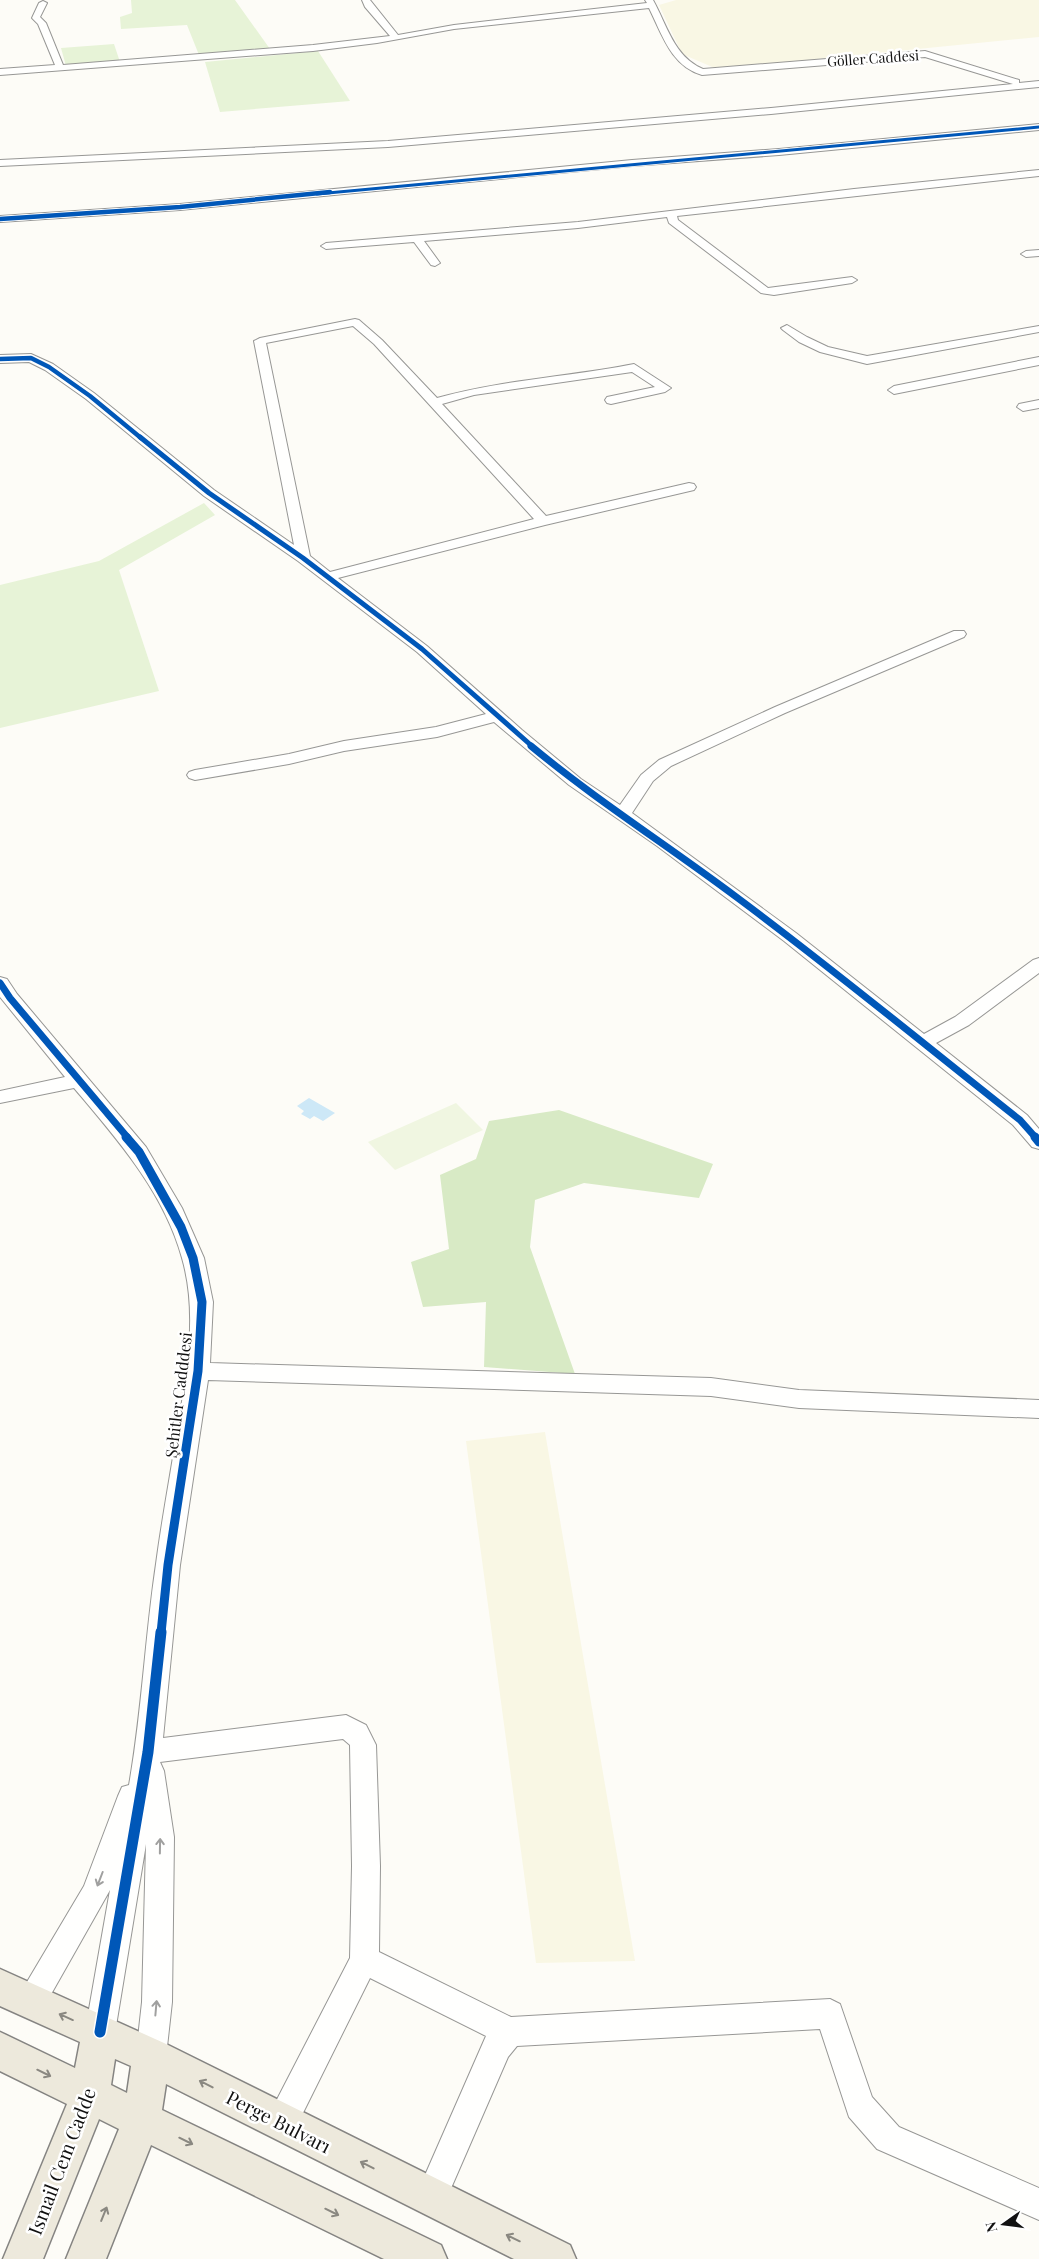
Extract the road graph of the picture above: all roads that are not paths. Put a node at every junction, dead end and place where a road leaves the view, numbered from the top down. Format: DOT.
graph roads {
  1 [pos="366,0"];
  2 [pos="43,3"];
  3 [pos="650,3"];
  4 [pos="575,4"];
  5 [pos="589,12"];
  6 [pos="396,38"];
  7 [pos="60,68"];
  8 [pos="0,72"];
  9 [pos="1039,84"];
  10 [pos="1024,85"];
  11 [pos="1039,90"];
  12 [pos="1039,127"];
  13 [pos="0,163"];
  14 [pos="1039,173"];
  15 [pos="672,214"];
  16 [pos="0,219"];
  17 [pos="416,238"];
  18 [pos="326,246"];
  19 [pos="1039,252"];
  20 [pos="1026,254"];
  21 [pos="435,263"];
  22 [pos="852,280"];
  23 [pos="787,328"];
  24 [pos="1039,329"];
  25 [pos="0,359"];
  26 [pos="1039,362"];
  27 [pos="894,390"];
  28 [pos="611,400"];
  29 [pos="434,404"];
  30 [pos="1039,404"];
  31 [pos="1023,407"];
  32 [pos="689,487"];
  33 [pos="543,521"];
  34 [pos="303,558"];
  35 [pos="326,577"];
  36 [pos="959,634"];
  37 [pos="498,716"];
  38 [pos="195,775"];
  39 [pos="622,814"];
  40 [pos="1039,964"];
  41 [pos="0,983"];
  42 [pos="922,1043"];
  43 [pos="80,1080"];
  44 [pos="0,1096"];
  45 [pos="1039,1142"];
  46 [pos="198,1371"];
  47 [pos="1039,1410"];
  48 [pos="148,1752"];
  49 [pos="364,1960"];
  50 [pos="16,1994"];
  51 [pos="100,2032"];
  52 [pos="510,2032"];
  53 [pos="0,2051"];
  54 [pos="151,2056"];
  55 [pos="90,2095"];
  56 [pos="142,2119"];
  57 [pos="282,2122"];
  58 [pos="431,2198"];
  59 [pos="1039,2204"];
  60 [pos="23,2259"];
  61 [pos="86,2259"];
  62 [pos="427,2259"];
  63 [pos="556,2259"];
  1 -- 6 [label="street"];
  2 -- 7 [label="street"];
  3 -- 5 [label="street"];
  3 -- 10 [label="street, Göller Caddesi"];
  4 -- 5 [label="street"];
  5 -- 6 [label="street"];
  6 -- 7 [label="street"];
  7 -- 8 [label="street"];
  9 -- 10 [label="street"];
  10 -- 11 [label="street, Göller Caddesi"];
  10 -- 13 [label="street"];
  12 -- 16 [label="street"];
  14 -- 15 [label="street"];
  15 -- 17 [label="street"];
  15 -- 22 [label="street"];
  17 -- 18 [label="street"];
  17 -- 21 [label="street"];
  19 -- 20 [label="street"];
  23 -- 24 [label="street"];
  25 -- 34 [label="street"];
  26 -- 27 [label="street"];
  28 -- 29 [label="street"];
  29 -- 33 [label="street"];
  29 -- 34 [label="street"];
  30 -- 31 [label="street"];
  32 -- 33 [label="street"];
  33 -- 35 [label="street"];
  34 -- 35 [label="street"];
  35 -- 37 [label="street"];
  36 -- 39 [label="street"];
  37 -- 38 [label="street"];
  37 -- 39 [label="street"];
  39 -- 42 [label="street"];
  40 -- 42 [label="street"];
  41 -- 43 [label="street, Şehitler Cadddesi"];
  42 -- 45 [label="street"];
  43 -- 44 [label="street"];
  43 -- 46 [label="street, Şehitler Cadddesi"];
  46 -- 47 [label="street"];
  46 -- 48 [label="street, Şehitler Cadddesi"];
  48 -- 49 [label="street"];
  48 -- 50 [label="street, one-way"];
  48 -- 51 [label="street"];
  54 -- 48 [label="street, one-way"];
  49 -- 52 [label="street"];
  49 -- 57 [label="street"];
  51 -- 50 [label="main road, Perge Bulvarı, one-way"];
  51 -- 54 [label="main road, Perge Bulvarı"];
  51 -- 55 [label="main road, Ismail Cem Cadde"];
  52 -- 58 [label="street"];
  52 -- 59 [label="street"];
  53 -- 55 [label="main road, one-way"];
  54 -- 56 [label="main road"];
  57 -- 54 [label="main road, Perge Bulvarı, one-way"];
  55 -- 56 [label="main road"];
  55 -- 60 [label="main road, Ismail Cem Cadde"];
  61 -- 56 [label="main road, one-way"];
  56 -- 62 [label="main road, one-way"];
  58 -- 57 [label="main road, Perge Bulvarı, one-way"];
  63 -- 58 [label="main road, Perge Bulvarı, one-way"];
}
